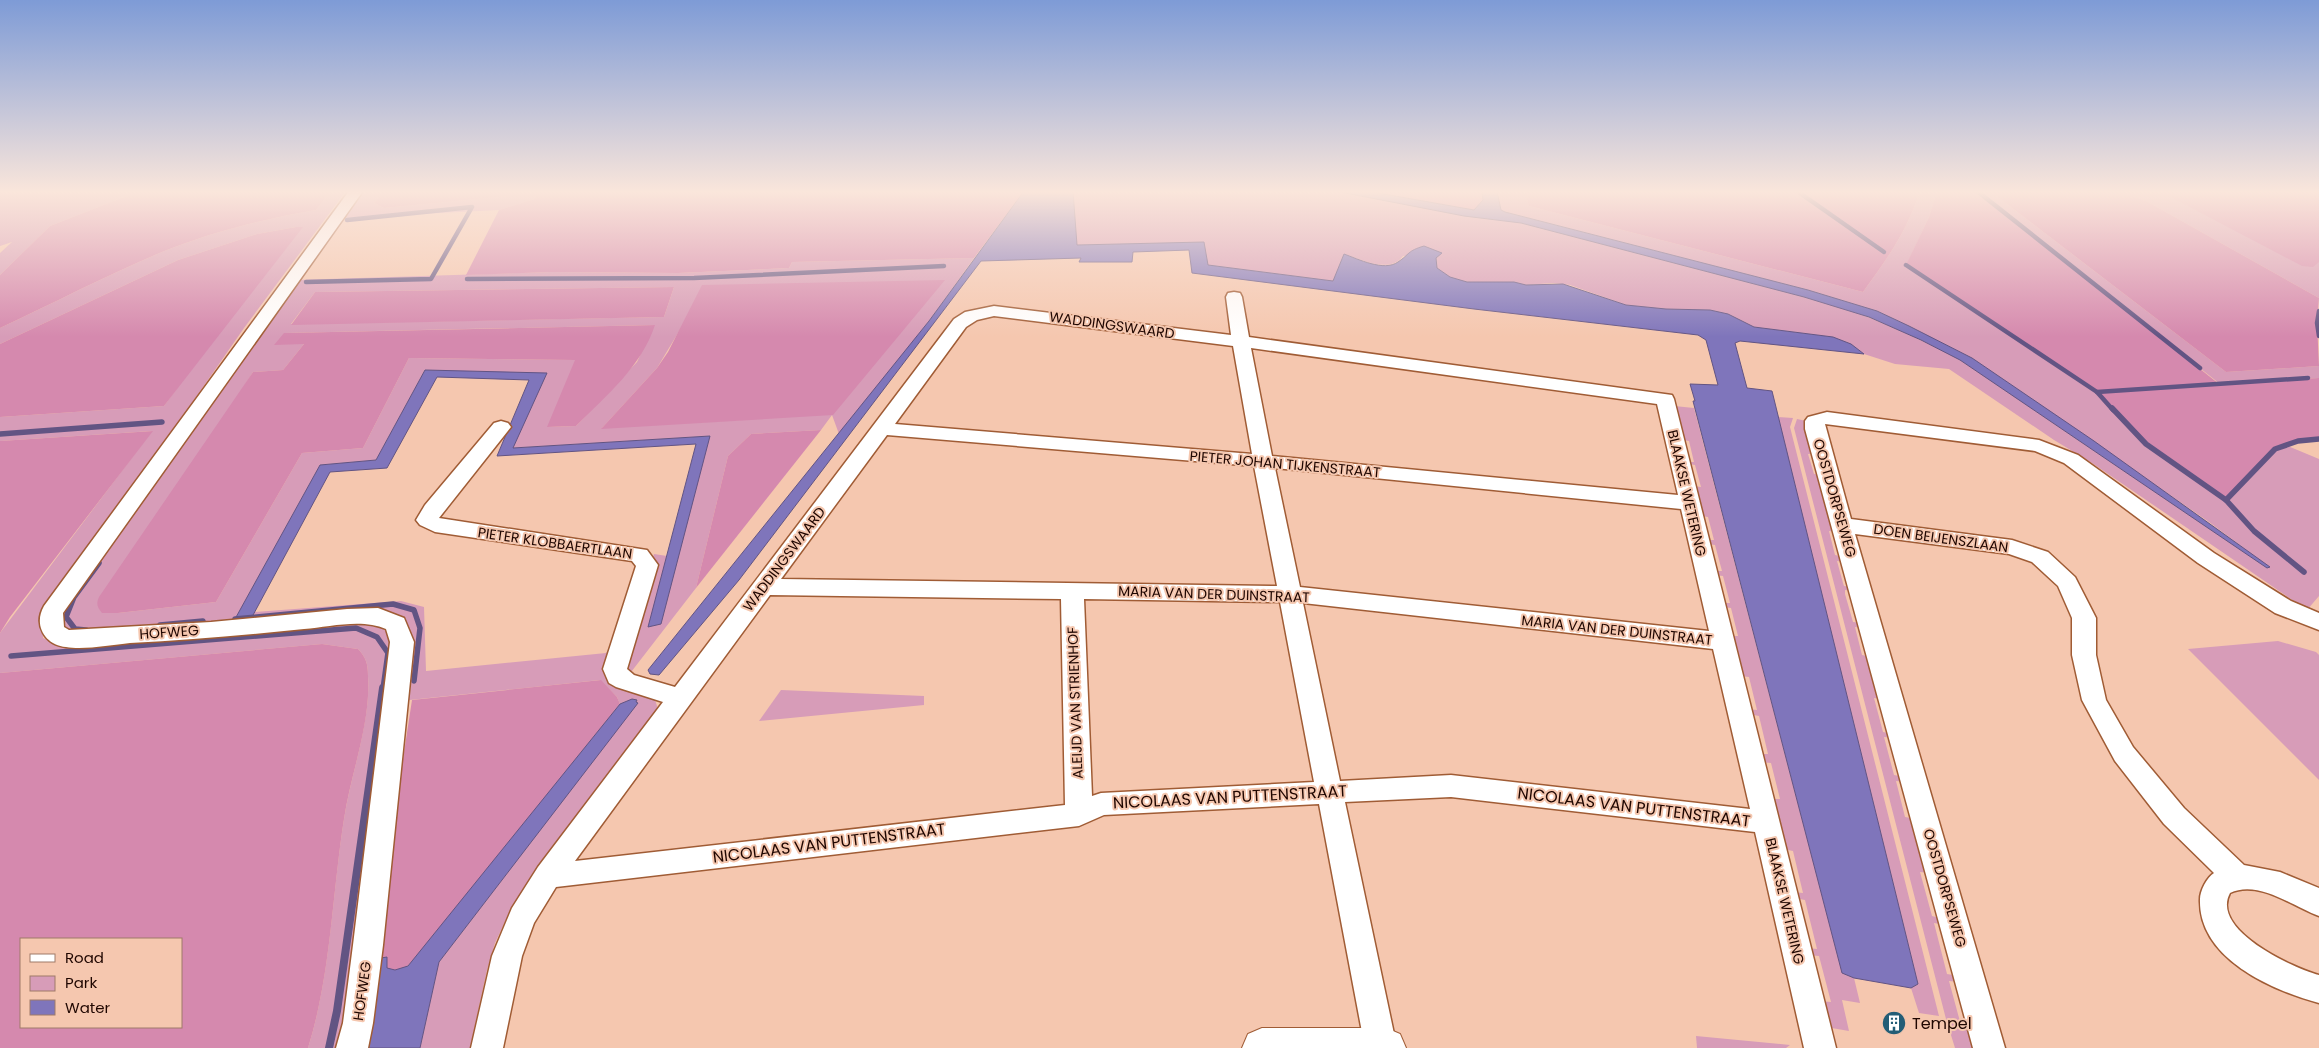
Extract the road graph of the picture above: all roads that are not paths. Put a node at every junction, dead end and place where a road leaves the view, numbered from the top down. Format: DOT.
graph roads {
  1 [pos="321,240"];
  2 [pos="1234,297"];
  3 [pos="1241,343"];
  4 [pos="501,427"];
  5 [pos="881,429"];
  6 [pos="1263,461"];
  7 [pos="1689,503"];
  8 [pos="1842,525"];
  9 [pos="763,587"];
  10 [pos="1072,591"];
  11 [pos="1291,594"];
  12 [pos="2319,622"];
  13 [pos="1722,641"];
  14 [pos="680,698"];
  15 [pos="1331,791"];
  16 [pos="1079,814"];
  17 [pos="1766,822"];
  18 [pos="548,876"];
  19 [pos="2237,877"];
  20 [pos="2319,903"];
  21 [pos="2319,989"];
  22 [pos="352,1048"];
  23 [pos="487,1048"];
  24 [pos="1262,1048"];
  25 [pos="1381,1048"];
  26 [pos="1386,1048"];
  27 [pos="1820,1048"];
  28 [pos="1989,1048"];
  1 -- 22 [label="street, HOFWEG"];
  2 -- 3 [label="street"];
  3 -- 5 [label="street, WADDINGSWAARD"];
  3 -- 6 [label="street"];
  3 -- 7 [label="street, BLAAKSE WETERING"];
  4 -- 14 [label="street, PIETER KLOBBAERTLAAN"];
  5 -- 6 [label="street, PIETER JOHAN TIJKENSTRAAT"];
  5 -- 9 [label="street, WADDINGSWAARD"];
  6 -- 7 [label="street, PIETER JOHAN TIJKENSTRAAT"];
  6 -- 11 [label="street"];
  7 -- 13 [label="street, BLAAKSE WETERING"];
  8 -- 12 [label="street, OOSTDORPSEWEG"];
  8 -- 19 [label="street, DOEN BEIJENSZLAAN"];
  8 -- 28 [label="street, OOSTDORPSEWEG"];
  9 -- 10 [label="street, MARIA VAN DER DUINSTRAAT"];
  9 -- 14 [label="street, WADDINGSWAARD"];
  10 -- 11 [label="street, MARIA VAN DER DUINSTRAAT"];
  10 -- 16 [label="street, ALEIJD VAN STRIENHOF"];
  11 -- 13 [label="street, MARIA VAN DER DUINSTRAAT"];
  11 -- 15 [label="street"];
  13 -- 17 [label="street, BLAAKSE WETERING"];
  14 -- 18 [label="street, WADDINGSWAARD"];
  15 -- 16 [label="street, NICOLAAS VAN PUTTENSTRAAT"];
  15 -- 17 [label="street, NICOLAAS VAN PUTTENSTRAAT"];
  15 -- 25 [label="street"];
  16 -- 18 [label="street, NICOLAAS VAN PUTTENSTRAAT"];
  17 -- 27 [label="street, BLAAKSE WETERING"];
  18 -- 23 [label="street, WADDINGSWAARD"];
  19 -- 20 [label="street"];
  19 -- 21 [label="street"];
  24 -- 25 [label="street"];
  25 -- 26 [label="street"];
}
